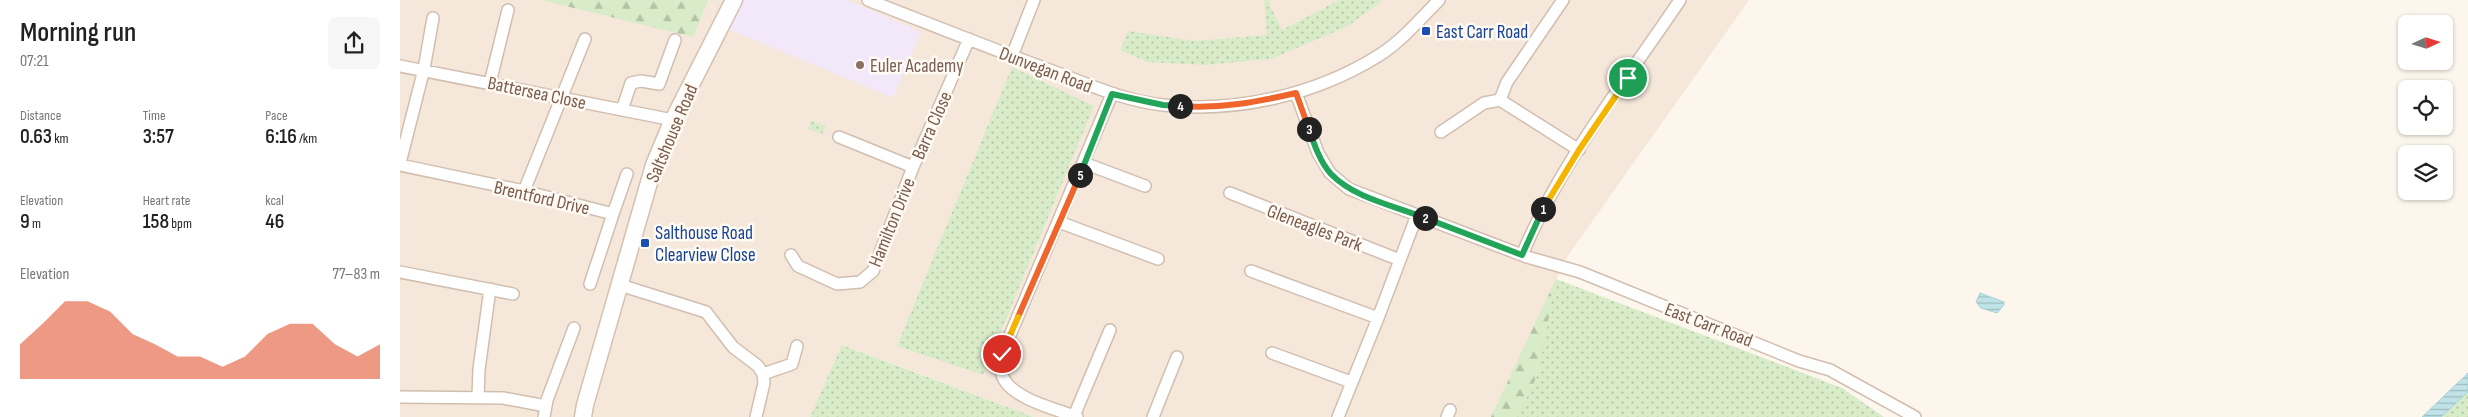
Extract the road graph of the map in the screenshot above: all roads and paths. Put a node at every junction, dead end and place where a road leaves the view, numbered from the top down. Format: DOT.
graph roads {
  1 [pos="734,0"];
  2 [pos="868,0"];
  3 [pos="1034,0"];
  4 [pos="1439,0"];
  5 [pos="1563,0"];
  6 [pos="1680,0"];
  7 [pos="508,10"];
  8 [pos="433,18"];
  9 [pos="585,39"];
  10 [pos="969,39"];
  11 [pos="675,40"];
  12 [pos="1012,56"];
  13 [pos="400,66"];
  14 [pos="424,69"];
  15 [pos="490,83"];
  16 [pos="1296,93"];
  17 [pos="1112,94"];
  18 [pos="561,98"];
  19 [pos="1500,100"];
  20 [pos="622,110"];
  21 [pos="673,120"];
  22 [pos="1448,132"];
  23 [pos="839,137"];
  24 [pos="1579,150"];
  25 [pos="1084,163"];
  26 [pos="400,164"];
  27 [pos="913,167"];
  28 [pos="627,174"];
  29 [pos="1145,186"];
  30 [pos="524,191"];
  31 [pos="1230,193"];
  32 [pos="613,214"];
  33 [pos="1417,215"];
  34 [pos="1059,222"];
  35 [pos="791,255"];
  36 [pos="1522,255"];
  37 [pos="1158,259"];
  38 [pos="1400,260"];
  39 [pos="1250,271"];
  40 [pos="400,272"];
  41 [pos="590,284"];
  42 [pos="620,284"];
  43 [pos="490,289"];
  44 [pos="513,294"];
  45 [pos="1378,318"];
  46 [pos="574,328"];
  47 [pos="1110,330"];
  48 [pos="797,346"];
  49 [pos="1272,353"];
  50 [pos="1177,357"];
  51 [pos="763,374"];
  52 [pos="1351,382"];
  53 [pos="400,397"];
  54 [pos="478,398"];
  55 [pos="545,411"];
  56 [pos="1076,416"];
  57 [pos="583,417"];
  58 [pos="756,417"];
  59 [pos="1153,417"];
  60 [pos="1338,417"];
  61 [pos="1915,417"];
  1 -- 21 [label="main road, Saltshouse Road"];
  2 -- 10 [label="street, Dunvegan Road"];
  3 -- 12 [label="street"];
  4 -- 16 [label="street, Dunvegan Road"];
  5 -- 19 [label="street"];
  6 -- 24 [label="street"];
  7 -- 15 [label="street"];
  8 -- 14 [label="street"];
  9 -- 18 [label="street"];
  10 -- 12 [label="street, Dunvegan Road"];
  10 -- 27 [label="street, Barra Close"];
  11 -- 20 [label="street"];
  12 -- 17 [label="street, Dunvegan Road"];
  13 -- 14 [label="street, Battersea Close"];
  14 -- 15 [label="street, Battersea Close"];
  14 -- 26 [label="street"];
  15 -- 18 [label="street, Battersea Close"];
  16 -- 17 [label="street, Dunvegan Road"];
  16 -- 33 [label="street, East Carr Road"];
  17 -- 25 [label="street"];
  18 -- 20 [label="street, Battersea Close"];
  18 -- 30 [label="street"];
  19 -- 22 [label="street"];
  19 -- 24 [label="street"];
  20 -- 21 [label="street, Battersea Close"];
  21 -- 42 [label="main road, Saltshouse Road"];
  23 -- 27 [label="street, Barra Close"];
  24 -- 36 [label="street"];
  25 -- 29 [label="street"];
  25 -- 34 [label="street"];
  26 -- 30 [label="street, Brentford Drive"];
  27 -- 35 [label="street, Hamilton Drive"];
  28 -- 32 [label="street"];
  30 -- 32 [label="street, Brentford Drive"];
  31 -- 38 [label="street, Gleneagles Park"];
  32 -- 41 [label="street, Brentford Drive"];
  33 -- 36 [label="street, East Carr Road"];
  33 -- 38 [label="street"];
  34 -- 37 [label="street"];
  34 -- 56 [label="street"];
  36 -- 61 [label="street, East Carr Road"];
  38 -- 45 [label="street"];
  39 -- 45 [label="street"];
  40 -- 43 [label="street"];
  42 -- 51 [label="street"];
  42 -- 57 [label="main road, Saltshouse Road"];
  43 -- 44 [label="street"];
  43 -- 54 [label="street"];
  45 -- 52 [label="street"];
  46 -- 55 [label="street"];
  47 -- 56 [label="street"];
  48 -- 51 [label="street"];
  49 -- 52 [label="street"];
  50 -- 59 [label="street"];
  51 -- 58 [label="street"];
  52 -- 60 [label="street"];
  53 -- 54 [label="street"];
  54 -- 55 [label="street"];
}
